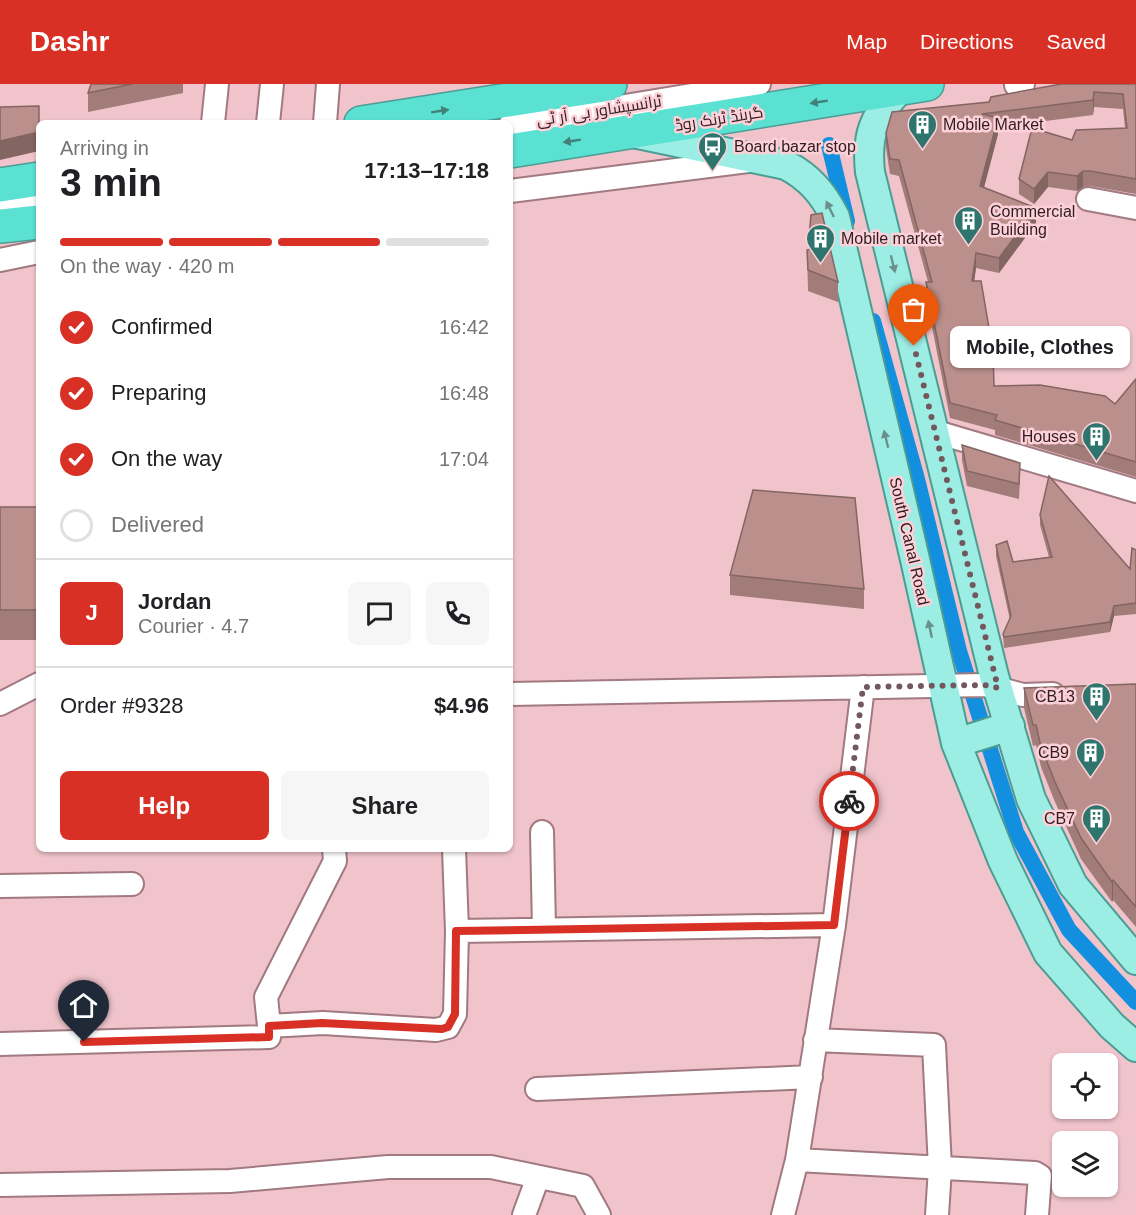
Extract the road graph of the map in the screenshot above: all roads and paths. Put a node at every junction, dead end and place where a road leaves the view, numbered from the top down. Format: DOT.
graph roads {
  1 [pos="218,84"];
  2 [pos="272,84"];
  3 [pos="328,84"];
  4 [pos="610,84"];
  5 [pos="759,84"];
  6 [pos="893,95"];
  7 [pos="213,120"];
  8 [pos="268,120"];
  9 [pos="325,120"];
  10 [pos="380,120"];
  11 [pos="513,125"];
  12 [pos="630,132"];
  13 [pos="513,151"];
  14 [pos="764,159"];
  15 [pos="36,179"];
  16 [pos="0,185"];
  17 [pos="513,191"];
  18 [pos="36,200"];
  19 [pos="1088,200"];
  20 [pos="0,206"];
  21 [pos="1136,208"];
  22 [pos="36,222"];
  23 [pos="0,226"];
  24 [pos="36,253"];
  25 [pos="0,260"];
  26 [pos="933,431"];
  27 [pos="1136,491"];
  28 [pos="36,685"];
  29 [pos="944,686"];
  30 [pos="991,686"];
  31 [pos="863,687"];
  32 [pos="1080,693"];
  33 [pos="513,694"];
  34 [pos="36,700"];
  35 [pos="2,701"];
  36 [pos="1008,727"];
  37 [pos="957,743"];
  38 [pos="542,832"];
  39 [pos="334,852"];
  40 [pos="454,852"];
  41 [pos="132,884"];
  42 [pos="0,886"];
  43 [pos="834,925"];
  44 [pos="544,929"];
  45 [pos="456,931"];
  46 [pos="1136,960"];
  47 [pos="269,1026"];
  48 [pos="815,1040"];
  49 [pos="0,1044"];
  50 [pos="1136,1047"];
  51 [pos="811,1077"];
  52 [pos="537,1089"];
  53 [pos="797,1160"];
  54 [pos="940,1168"];
  55 [pos="538,1177"];
  56 [pos="0,1185"];
  57 [pos="524,1215"];
  58 [pos="599,1215"];
  59 [pos="783,1215"];
  60 [pos="937,1215"];
  61 [pos="1037,1215"];
  1 -- 7 [label="street"];
  2 -- 8 [label="street"];
  3 -- 9 [label="street"];
  10 -- 4 [label="highway, one-way"];
  5 -- 11 [label="street, ٹرانسپشاور بی آر ٹی"];
  6 -- 12 [label="highway, گرینڈ ٹرنک روڈ, one-way"];
  6 -- 26 [label="main road, one-way"];
  12 -- 13 [label="highway, گرینڈ ٹرنک روڈ, one-way"];
  12 -- 14 [label="main road, South Canal Road"];
  14 -- 17 [label="street"];
  29 -- 14 [label="main road, South Canal Road, one-way"];
  15 -- 16 [label="highway"];
  18 -- 20 [label="street"];
  19 -- 21 [label="street"];
  22 -- 23 [label="highway"];
  24 -- 25 [label="street"];
  26 -- 27 [label="street"];
  26 -- 30 [label="main road"];
  28 -- 35 [label="street"];
  29 -- 30 [label="street"];
  29 -- 31 [label="street"];
  29 -- 37 [label="main road, South Canal Road"];
  30 -- 32 [label="street"];
  30 -- 36 [label="main road"];
  31 -- 33 [label="street"];
  31 -- 43 [label="street"];
  34 -- 35 [label="street"];
  36 -- 37 [label="main road"];
  36 -- 46 [label="main road"];
  37 -- 50 [label="main road, South Canal Road"];
  38 -- 44 [label="street"];
  39 -- 47 [label="street"];
  40 -- 45 [label="street"];
  41 -- 42 [label="street"];
  43 -- 44 [label="street"];
  43 -- 48 [label="street"];
  44 -- 45 [label="street"];
  45 -- 47 [label="street"];
  47 -- 49 [label="street"];
  48 -- 51 [label="street"];
  48 -- 54 [label="street"];
  51 -- 52 [label="street"];
  51 -- 53 [label="street"];
  53 -- 54 [label="street"];
  53 -- 59 [label="street"];
  54 -- 60 [label="street"];
  54 -- 61 [label="street"];
  55 -- 56 [label="street"];
  55 -- 57 [label="street"];
  55 -- 58 [label="street"];
}
